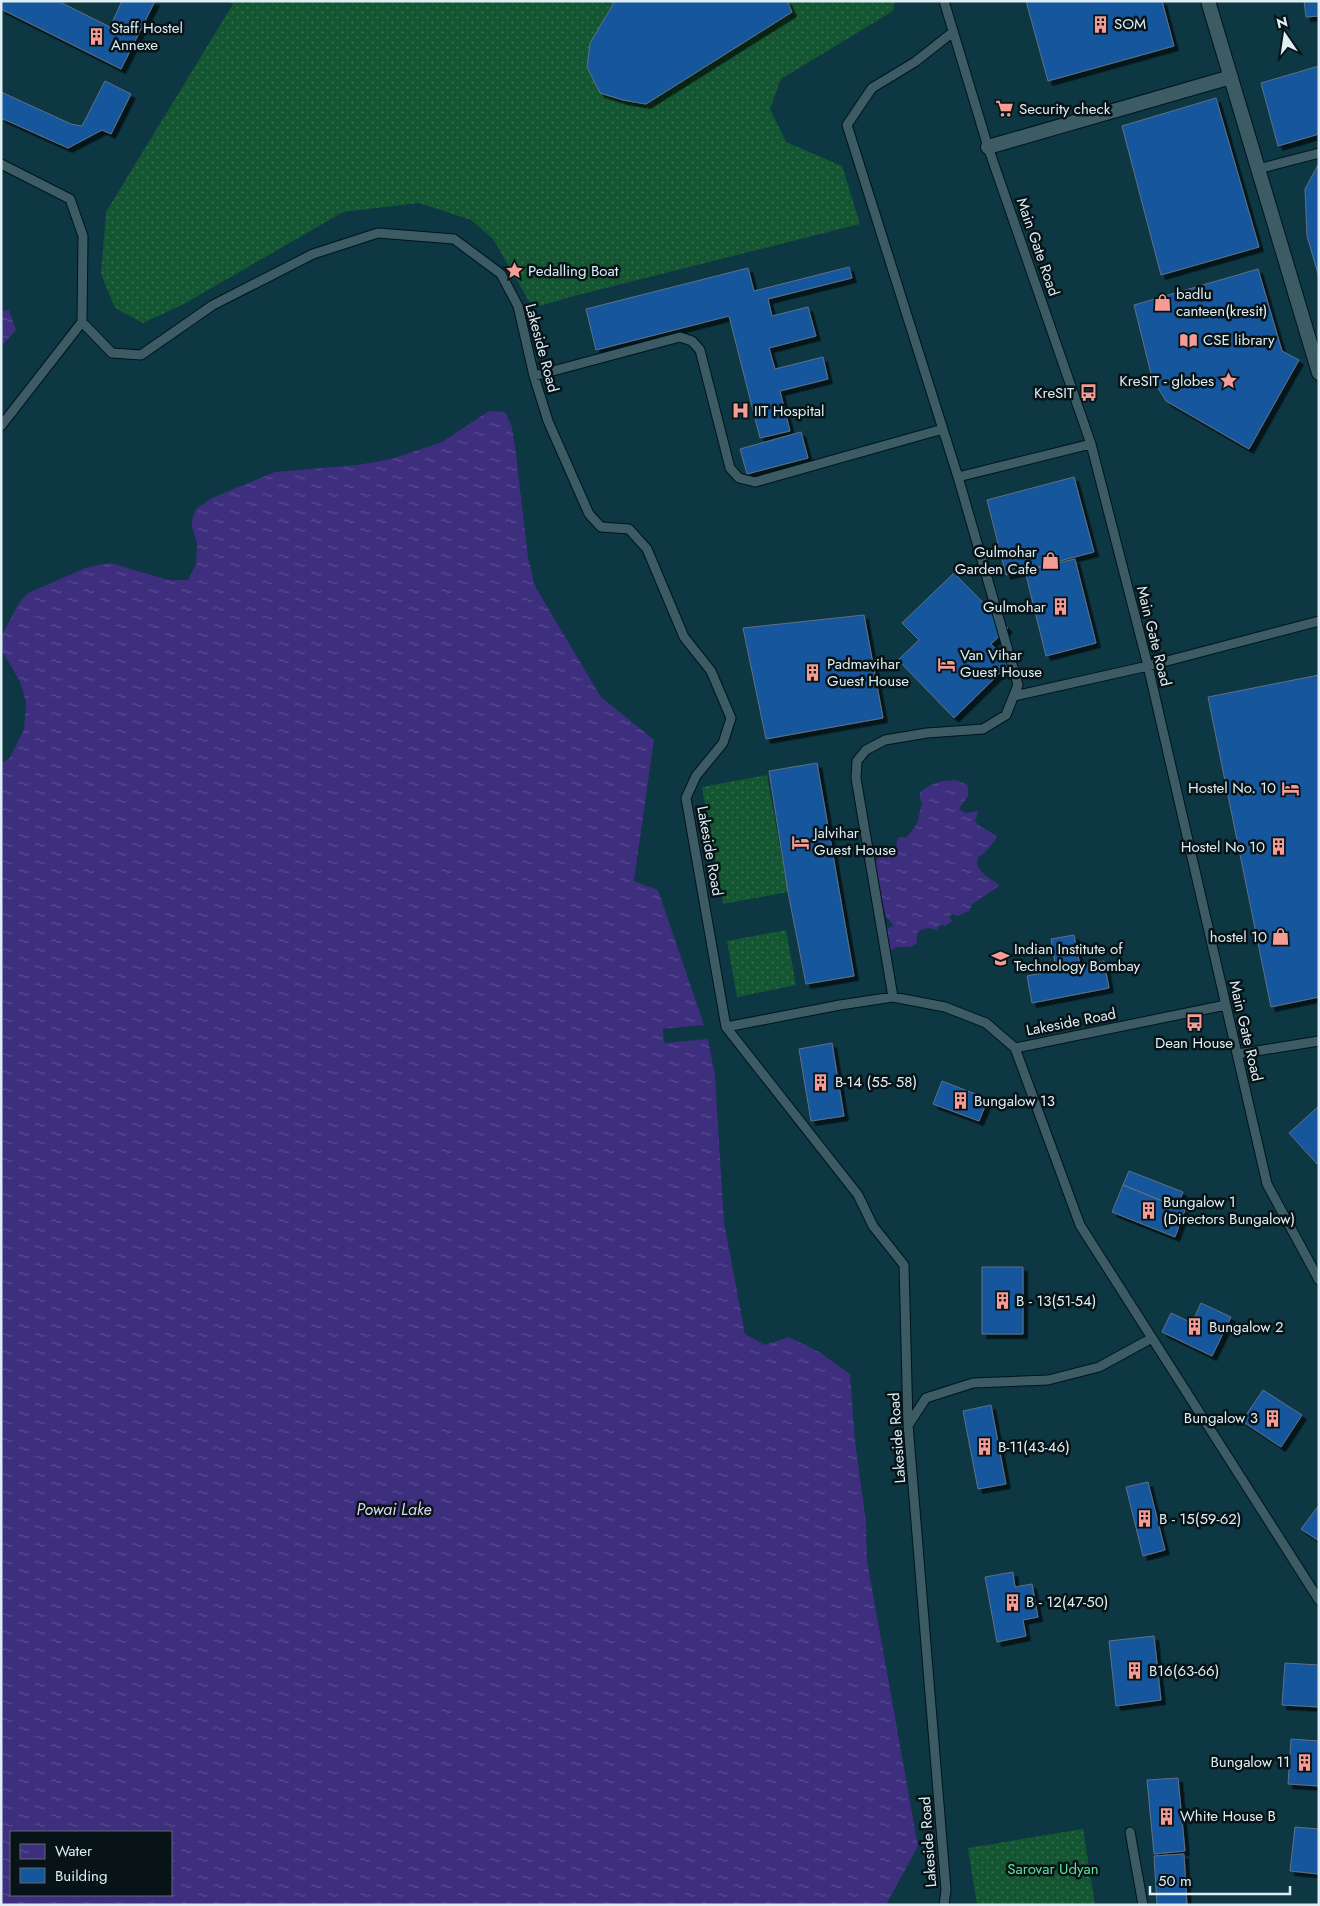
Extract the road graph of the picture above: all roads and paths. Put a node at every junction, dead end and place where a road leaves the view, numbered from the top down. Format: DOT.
graph roads {
  1 [pos="944,1"];
  2 [pos="1208,1"];
  3 [pos="953,32"];
  4 [pos="1231,77"];
  5 [pos="988,146"];
  6 [pos="1319,153"];
  7 [pos="1,164"];
  8 [pos="1258,170"];
  9 [pos="82,322"];
  10 [pos="1316,353"];
  11 [pos="1319,373"];
  12 [pos="534,376"];
  13 [pos="1,426"];
  14 [pos="943,429"];
  15 [pos="1091,444"];
  16 [pos="958,477"];
  17 [pos="1319,621"];
  18 [pos="1148,666"];
  19 [pos="1014,696"];
  20 [pos="893,997"];
  21 [pos="1226,1005"];
  22 [pos="726,1027"];
  23 [pos="1319,1041"];
  24 [pos="1015,1048"];
  25 [pos="1238,1054"];
  26 [pos="1319,1280"];
  27 [pos="1152,1338"];
  28 [pos="908,1424"];
  29 [pos="1319,1600"];
  30 [pos="1130,1832"];
  31 [pos="944,1905"];
  32 [pos="1143,1905"];
  1 -- 3 [label="lane, Main Gate Road"];
  2 -- 4 [label="street"];
  3 -- 5 [label="lane, Main Gate Road"];
  3 -- 14 [label="lane"];
  4 -- 5 [label="street"];
  4 -- 8 [label="street"];
  5 -- 15 [label="lane, Main Gate Road"];
  6 -- 8 [label="lane"];
  7 -- 9 [label="lane"];
  8 -- 10 [label="street"];
  9 -- 12 [label="lane, Lakeside Road"];
  9 -- 13 [label="lane"];
  10 -- 11 [label="street"];
  12 -- 14 [label="lane"];
  12 -- 22 [label="lane, Lakeside Road"];
  14 -- 16 [label="lane"];
  15 -- 16 [label="lane"];
  15 -- 18 [label="lane, Main Gate Road"];
  16 -- 19 [label="lane"];
  17 -- 18 [label="lane"];
  18 -- 19 [label="lane"];
  18 -- 21 [label="lane, Main Gate Road"];
  19 -- 20 [label="lane"];
  20 -- 22 [label="lane, Lakeside Road"];
  20 -- 24 [label="lane, Lakeside Road"];
  21 -- 24 [label="lane, Lakeside Road"];
  21 -- 25 [label="lane, Main Gate Road"];
  22 -- 28 [label="lane, Lakeside Road"];
  23 -- 25 [label="lane"];
  24 -- 27 [label="lane"];
  25 -- 26 [label="lane, Main Gate Road"];
  27 -- 28 [label="lane"];
  27 -- 29 [label="lane"];
  28 -- 31 [label="lane, Lakeside Road"];
  30 -- 32 [label="lane"];
}
